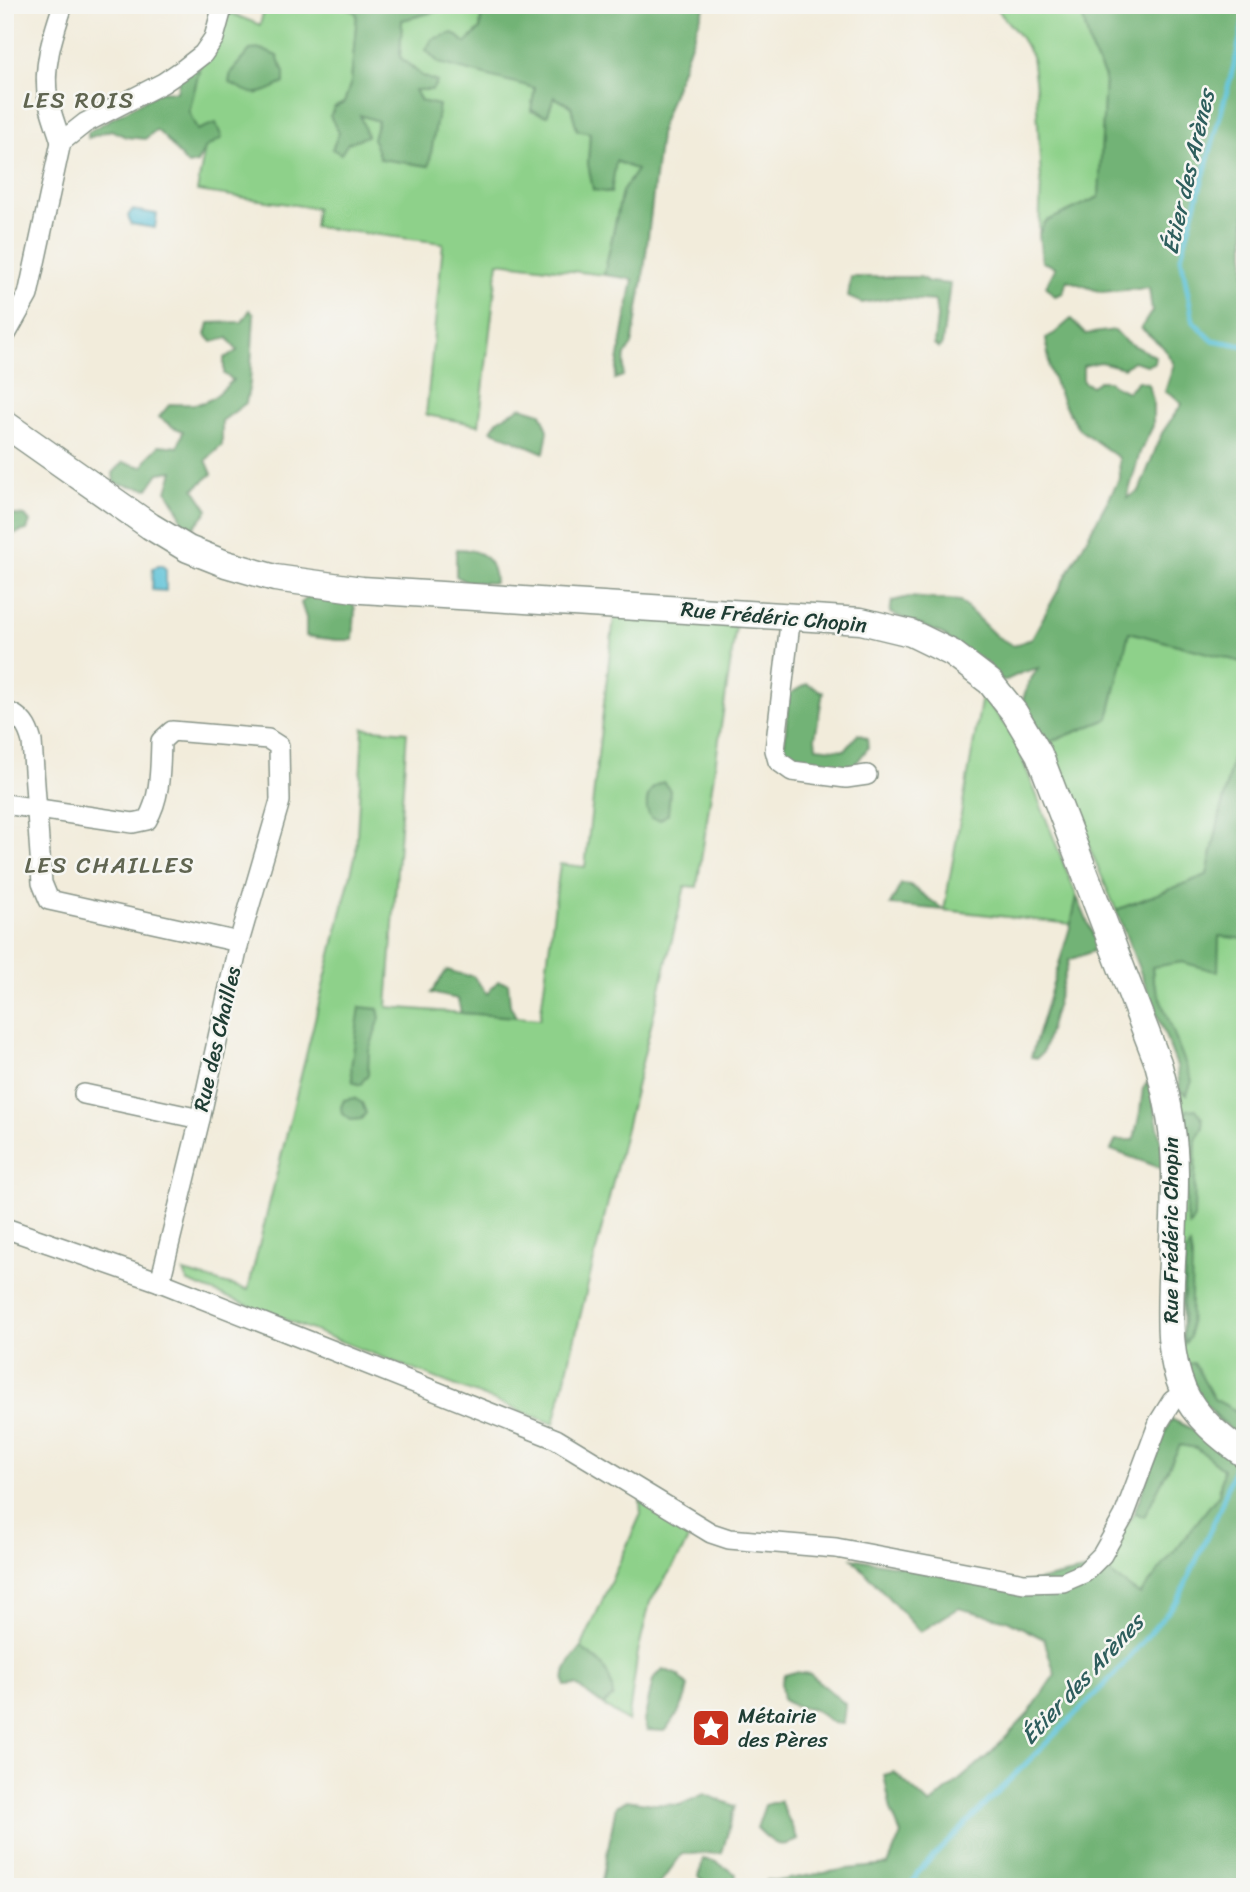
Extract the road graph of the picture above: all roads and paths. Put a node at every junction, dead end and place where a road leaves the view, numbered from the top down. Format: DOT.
graph roads {
  1 [pos="63,5"];
  2 [pos="223,5"];
  3 [pos="61,142"];
  4 [pos="5,337"];
  5 [pos="5,424"];
  6 [pos="791,615"];
  7 [pos="5,712"];
  8 [pos="867,775"];
  9 [pos="5,804"];
  10 [pos="36,810"];
  11 [pos="239,942"];
  12 [pos="84,1094"];
  13 [pos="200,1119"];
  14 [pos="5,1227"];
  15 [pos="160,1282"];
  16 [pos="1184,1392"];
  17 [pos="1245,1455"];
  1 -- 3 [label="street"];
  2 -- 3 [label="street"];
  3 -- 4 [label="street"];
  5 -- 6 [label="street, Rue Frédéric Chopin"];
  6 -- 8 [label="street"];
  6 -- 16 [label="street, Rue Frédéric Chopin"];
  7 -- 10 [label="street"];
  9 -- 10 [label="street"];
  10 -- 11 [label="street, Rue des Chailles"];
  10 -- 11 [label="street"];
  11 -- 13 [label="street, Rue des Chailles"];
  12 -- 13 [label="street"];
  13 -- 15 [label="street, Rue des Chailles"];
  14 -- 15 [label="street"];
  15 -- 16 [label="street"];
  16 -- 17 [label="street, Rue Frédéric Chopin"];
}
